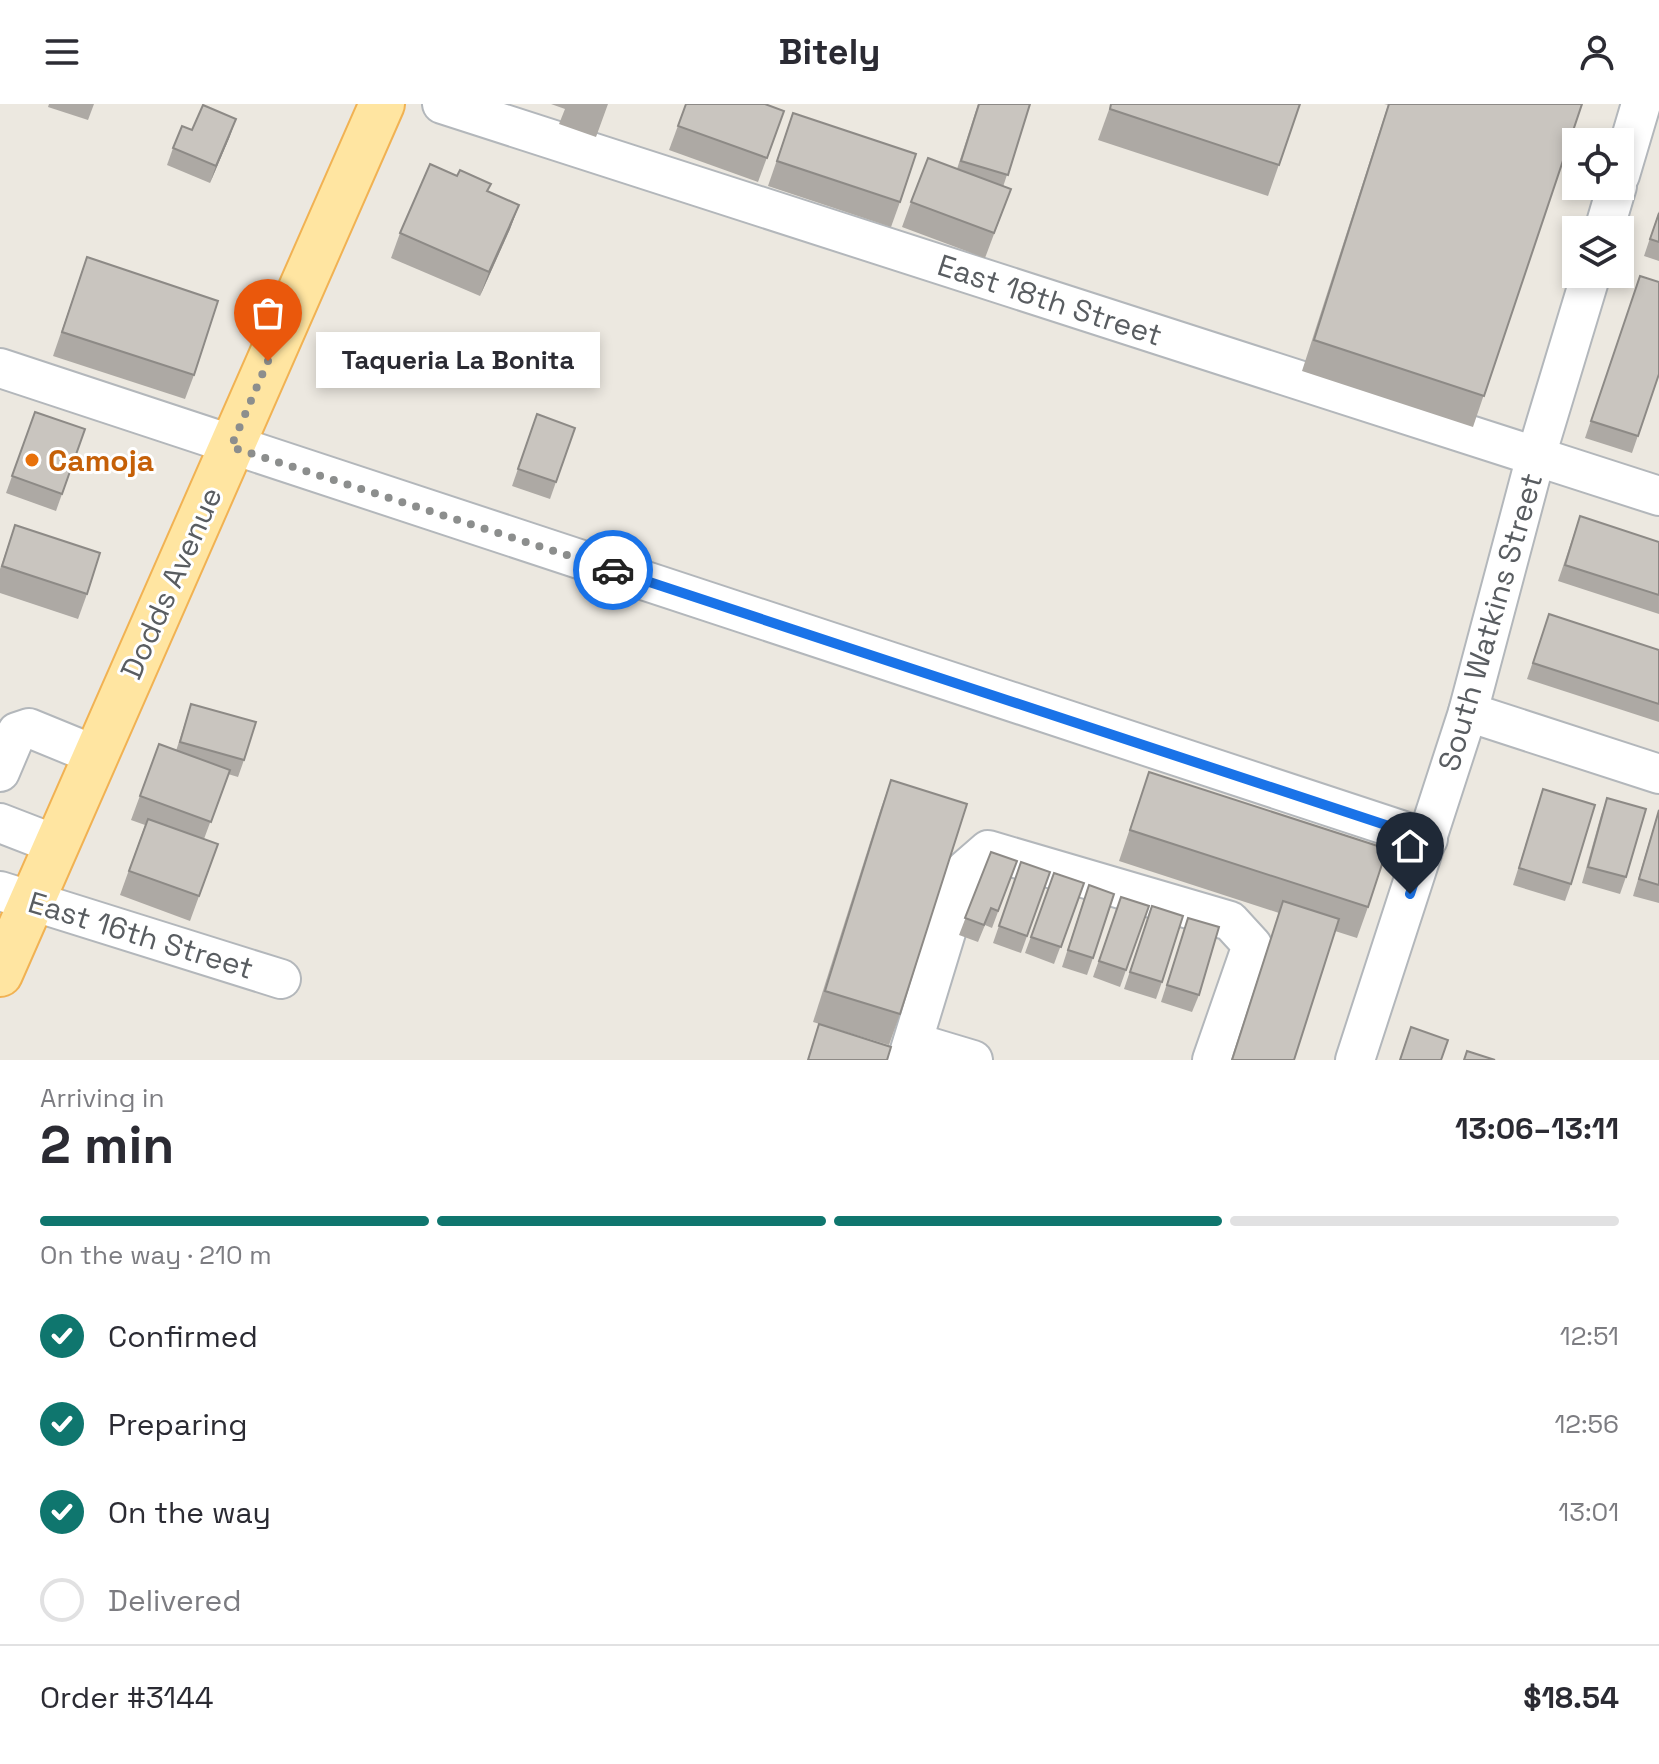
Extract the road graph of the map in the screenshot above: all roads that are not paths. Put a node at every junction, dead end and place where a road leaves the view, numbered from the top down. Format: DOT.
graph roads {
  1 [pos="382,104"];
  2 [pos="442,104"];
  3 [pos="1641,104"];
  4 [pos="1634,128"];
  5 [pos="1587,288"];
  6 [pos="0,368"];
  7 [pos="231,447"];
  8 [pos="1536,456"];
  9 [pos="1659,496"];
  10 [pos="1468,712"];
  11 [pos="95,755"];
  12 [pos="0,772"];
  13 [pos="1659,774"];
  14 [pos="0,823"];
  15 [pos="1428,839"];
  16 [pos="57,845"];
  17 [pos="16,896"];
  18 [pos="0,974"];
  19 [pos="281,979"];
  20 [pos="910,1051"];
  21 [pos="973,1060"];
  22 [pos="1212,1060"];
  23 [pos="1355,1060"];
  1 -- 7 [label="main road, Dodds Avenue"];
  2 -- 8 [label="street, East 18th Street"];
  3 -- 4 [label="street"];
  5 -- 8 [label="street, South Watkins Street"];
  6 -- 7 [label="street"];
  7 -- 11 [label="main road, Dodds Avenue"];
  7 -- 15 [label="street"];
  8 -- 9 [label="street, East 18th Street"];
  8 -- 10 [label="street, South Watkins Street"];
  10 -- 13 [label="street"];
  10 -- 15 [label="street, South Watkins Street"];
  11 -- 12 [label="street"];
  11 -- 16 [label="main road, Dodds Avenue"];
  14 -- 16 [label="street"];
  15 -- 23 [label="street, South Watkins Street"];
  16 -- 17 [label="main road, Dodds Avenue"];
  17 -- 18 [label="main road, Dodds Avenue"];
  17 -- 19 [label="street, East 16th Street"];
  20 -- 21 [label="street"];
  20 -- 22 [label="street"];
}
